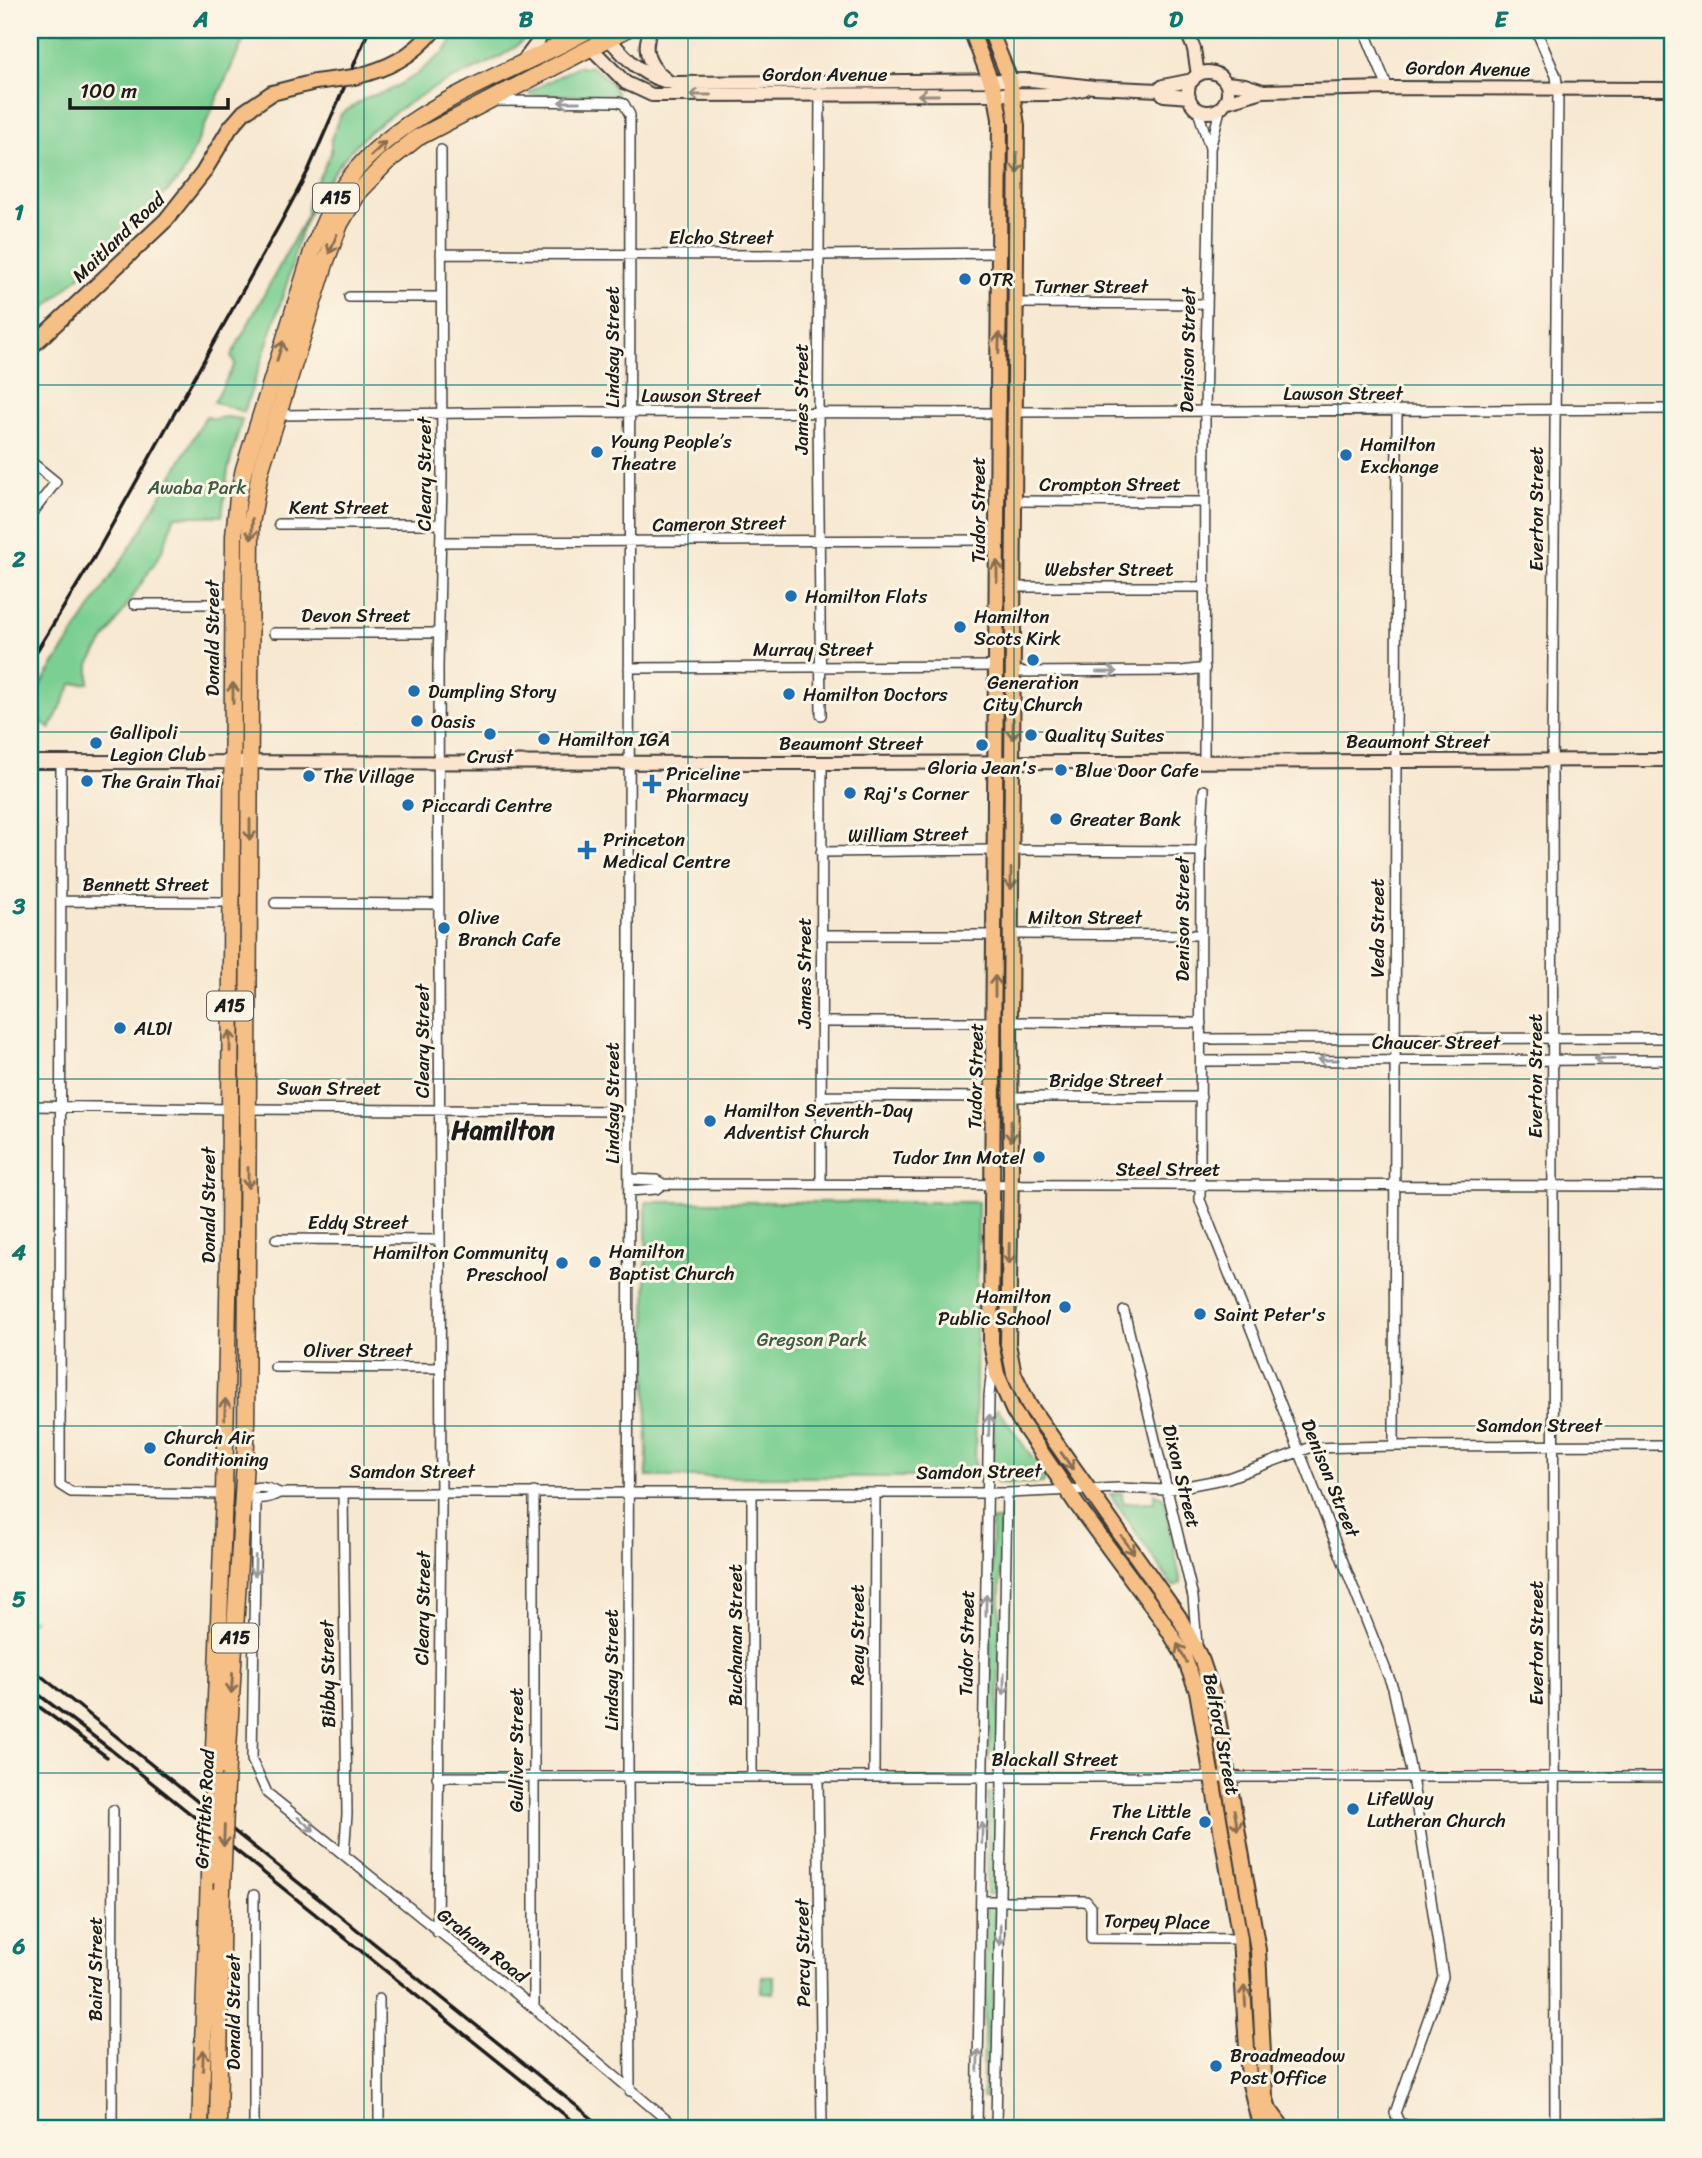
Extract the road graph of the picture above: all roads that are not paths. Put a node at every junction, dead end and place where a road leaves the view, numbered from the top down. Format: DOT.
graph roads {
  1 [pos="434,30"];
  2 [pos="543,30"];
  3 [pos="625,30"];
  4 [pos="651,30"];
  5 [pos="971,30"];
  6 [pos="990,30"];
  7 [pos="1186,30"];
  8 [pos="1364,30"];
  9 [pos="1536,30"];
  10 [pos="579,32"];
  11 [pos="604,34"];
  12 [pos="591,48"];
  13 [pos="1194,49"];
  14 [pos="520,64"];
  15 [pos="1213,73"];
  16 [pos="1196,77"];
  17 [pos="673,83"];
  18 [pos="1226,83"];
  19 [pos="1012,87"];
  20 [pos="994,88"];
  21 [pos="1388,88"];
  22 [pos="820,89"];
  23 [pos="1672,89"];
  24 [pos="1158,90"];
  25 [pos="1558,90"];
  26 [pos="1263,91"];
  27 [pos="485,101"];
  28 [pos="1193,103"];
  29 [pos="1223,104"];
  30 [pos="1210,149"];
  31 [pos="441,150"];
  32 [pos="1000,253"];
  33 [pos="441,254"];
  34 [pos="630,255"];
  35 [pos="818,255"];
  36 [pos="349,297"];
  37 [pos="441,297"];
  38 [pos="1017,303"];
  39 [pos="1207,304"];
  40 [pos="30,348"];
  41 [pos="1672,409"];
  42 [pos="1555,410"];
  43 [pos="1205,411"];
  44 [pos="1397,411"];
  45 [pos="630,412"];
  46 [pos="1015,412"];
  47 [pos="441,413"];
  48 [pos="818,413"];
  49 [pos="998,413"];
  50 [pos="279,415"];
  51 [pos="259,416"];
  52 [pos="30,461"];
  53 [pos="1014,501"];
  54 [pos="1205,502"];
  55 [pos="30,516"];
  56 [pos="279,524"];
  57 [pos="441,524"];
  58 [pos="820,540"];
  59 [pos="997,540"];
  60 [pos="630,541"];
  61 [pos="441,542"];
  62 [pos="1013,587"];
  63 [pos="1205,587"];
  64 [pos="134,604"];
  65 [pos="234,604"];
  66 [pos="274,633"];
  67 [pos="439,633"];
  68 [pos="997,666"];
  69 [pos="821,667"];
  70 [pos="629,668"];
  71 [pos="1205,668"];
  72 [pos="1014,671"];
  73 [pos="821,715"];
  74 [pos="1395,760"];
  75 [pos="1552,760"];
  76 [pos="1672,760"];
  77 [pos="61,761"];
  78 [pos="233,761"];
  79 [pos="439,761"];
  80 [pos="629,761"];
  81 [pos="1204,761"];
  82 [pos="30,762"];
  83 [pos="250,762"];
  84 [pos="996,762"];
  85 [pos="1012,762"];
  86 [pos="821,763"];
  87 [pos="1204,790"];
  88 [pos="995,850"];
  89 [pos="1011,850"];
  90 [pos="1201,851"];
  91 [pos="821,852"];
  92 [pos="62,901"];
  93 [pos="230,902"];
  94 [pos="275,903"];
  95 [pos="439,904"];
  96 [pos="1011,934"];
  97 [pos="822,935"];
  98 [pos="995,935"];
  99 [pos="1201,935"];
  100 [pos="822,1021"];
  101 [pos="995,1022"];
  102 [pos="1010,1022"];
  103 [pos="1201,1023"];
  104 [pos="1394,1038"];
  105 [pos="1552,1038"];
  106 [pos="1672,1038"];
  107 [pos="1201,1039"];
  108 [pos="1395,1059"];
  109 [pos="1552,1059"];
  110 [pos="1672,1060"];
  111 [pos="1201,1061"];
  112 [pos="822,1096"];
  113 [pos="994,1097"];
  114 [pos="1011,1097"];
  115 [pos="1201,1097"];
  116 [pos="30,1106"];
  117 [pos="60,1107"];
  118 [pos="230,1109"];
  119 [pos="440,1109"];
  120 [pos="248,1110"];
  121 [pos="629,1111"];
  122 [pos="629,1179"];
  123 [pos="821,1183"];
  124 [pos="663,1184"];
  125 [pos="993,1185"];
  126 [pos="1011,1185"];
  127 [pos="1200,1186"];
  128 [pos="1395,1186"];
  129 [pos="1672,1186"];
  130 [pos="1552,1187"];
  131 [pos="629,1191"];
  132 [pos="276,1239"];
  133 [pos="439,1240"];
  134 [pos="1124,1311"];
  135 [pos="993,1359"];
  136 [pos="275,1367"];
  137 [pos="440,1368"];
  138 [pos="1021,1391"];
  139 [pos="1672,1445"];
  140 [pos="1394,1446"];
  141 [pos="1552,1446"];
  142 [pos="1300,1451"];
  143 [pos="1088,1489"];
  144 [pos="1068,1490"];
  145 [pos="1166,1490"];
  146 [pos="440,1492"];
  147 [pos="534,1492"];
  148 [pos="628,1492"];
  149 [pos="343,1493"];
  150 [pos="752,1493"];
  151 [pos="875,1493"];
  152 [pos="987,1493"];
  153 [pos="1007,1493"];
  154 [pos="224,1494"];
  155 [pos="250,1495"];
  156 [pos="1197,1650"];
  157 [pos="1003,1775"];
  158 [pos="438,1777"];
  159 [pos="534,1777"];
  160 [pos="628,1777"];
  161 [pos="752,1777"];
  162 [pos="818,1777"];
  163 [pos="874,1777"];
  164 [pos="983,1777"];
  165 [pos="1212,1777"];
  166 [pos="1228,1777"];
  167 [pos="1412,1777"];
  168 [pos="1554,1777"];
  169 [pos="1672,1777"];
  170 [pos="219,1779"];
  171 [pos="267,1793"];
  172 [pos="113,1811"];
  173 [pos="344,1855"];
  174 [pos="254,1895"];
  175 [pos="981,1900"];
  176 [pos="1001,1900"];
  177 [pos="437,1932"];
  178 [pos="1240,1939"];
  179 [pos="379,1998"];
  180 [pos="534,2008"];
  181 [pos="630,2091"];
  182 [pos="1672,2126"];
  183 [pos="1558,2127"];
  184 [pos="112,2128"];
  185 [pos="200,2128"];
  186 [pos="218,2128"];
  187 [pos="254,2128"];
  188 [pos="379,2128"];
  189 [pos="676,2128"];
  190 [pos="822,2128"];
  191 [pos="977,2128"];
  192 [pos="996,2128"];
  193 [pos="1265,2128"];
  194 [pos="1283,2128"];
  195 [pos="1450,2128"];
  196 [pos="1526,2128"];
  197 [pos="1614,2128"];
  198 [pos="1622,2128"];
  199 [pos="1636,2128"];
  1 -- 40 [label="main road, Maitland Road, bridge"];
  2 -- 14 [label="main road"];
  3 -- 11 [label="highway, A15"];
  4 -- 17 [label="main road"];
  5 -- 20 [label="main road, Tudor Street"];
  6 -- 19 [label="main road, Tudor Street"];
  7 -- 13 [label="main road"];
  8 -- 21 [label="street"];
  9 -- 25 [label="street, Everton Street"];
  10 -- 12 [label="highway, Gordon Avenue"];
  10 -- 14 [label="highway, A15"];
  11 -- 12 [label="highway, A15"];
  11 -- 17 [label="main road, Gordon Avenue"];
  22 -- 12 [label="main road, Gordon Avenue, one-way"];
  12 -- 27 [label="highway, A15"];
  13 -- 15 [label="main road"];
  13 -- 16 [label="main road"];
  51 -- 14 [label="highway, Donald Street / A15, one-way"];
  15 -- 16 [label="main road"];
  15 -- 18 [label="main road"];
  16 -- 24 [label="main road, Gordon Avenue"];
  16 -- 28 [label="main road"];
  17 -- 22 [label="main road, Gordon Avenue"];
  18 -- 26 [label="main road, Gordon Avenue"];
  18 -- 29 [label="main road"];
  19 -- 20 [label="main road, Gordon Avenue"];
  19 -- 24 [label="main road, Gordon Avenue"];
  19 -- 38 [label="main road, Tudor Street, one-way"];
  20 -- 22 [label="main road, Gordon Avenue"];
  20 -- 32 [label="main road, Tudor Street"];
  21 -- 25 [label="main road, Gordon Avenue"];
  21 -- 26 [label="main road, Gordon Avenue"];
  22 -- 35 [label="street, James Street"];
  23 -- 25 [label="main road, Gordon Avenue"];
  24 -- 28 [label="main road, Gordon Avenue"];
  25 -- 42 [label="street, Everton Street"];
  26 -- 29 [label="main road, Gordon Avenue"];
  34 -- 27 [label="street, Lindsay Street, one-way"];
  27 -- 50 [label="highway, Donald Street / A15, one-way"];
  28 -- 29 [label="main road"];
  28 -- 30 [label="street, Denison Street"];
  29 -- 30 [label="street, Denison Street"];
  30 -- 39 [label="street, Denison Street"];
  31 -- 33 [label="street, Cleary Street"];
  32 -- 35 [label="street, Elcho Street"];
  49 -- 32 [label="main road, Tudor Street, one-way"];
  33 -- 34 [label="street, Elcho Street"];
  33 -- 37 [label="street, Cleary Street"];
  34 -- 35 [label="street, Elcho Street"];
  34 -- 45 [label="street, Lindsay Street"];
  35 -- 48 [label="street, James Street"];
  36 -- 37 [label="street"];
  37 -- 47 [label="street, Cleary Street"];
  38 -- 39 [label="street, Turner Street"];
  38 -- 46 [label="main road, Tudor Street"];
  39 -- 43 [label="street, Denison Street"];
  41 -- 42 [label="street, Lawson Street"];
  42 -- 44 [label="street, Lawson Street"];
  42 -- 75 [label="street, Everton Street"];
  43 -- 44 [label="street, Lawson Street"];
  43 -- 46 [label="street, Lawson Street"];
  43 -- 54 [label="street, Denison Street"];
  44 -- 74 [label="street, Veda Street"];
  45 -- 47 [label="street, Lawson Street"];
  45 -- 48 [label="street, Lawson Street"];
  45 -- 60 [label="street, Lindsay Street"];
  46 -- 53 [label="main road, Tudor Street"];
  47 -- 50 [label="street, Lawson Street"];
  47 -- 57 [label="street, Cleary Street"];
  48 -- 49 [label="street, Lawson Street"];
  48 -- 58 [label="street, James Street"];
  49 -- 59 [label="main road, Tudor Street"];
  50 -- 51 [label="highway"];
  50 -- 83 [label="highway, Donald Street / A15, one-way"];
  51 -- 65 [label="highway, Donald Street / A15"];
  52 -- 55 [label="street"];
  53 -- 54 [label="street, Crompton Street"];
  53 -- 62 [label="main road, Tudor Street"];
  54 -- 63 [label="street, Denison Street"];
  56 -- 57 [label="street, Kent Street"];
  57 -- 61 [label="street, Cleary Street"];
  58 -- 59 [label="street, Cameron Street"];
  58 -- 60 [label="street, Cameron Street"];
  58 -- 69 [label="street, James Street"];
  68 -- 59 [label="main road, Tudor Street, one-way"];
  60 -- 61 [label="street, Cameron Street"];
  60 -- 70 [label="street, Lindsay Street"];
  61 -- 67 [label="street, Cleary Street"];
  62 -- 63 [label="street, Webster Street"];
  62 -- 72 [label="main road, Tudor Street"];
  63 -- 71 [label="street, Denison Street"];
  64 -- 65 [label="street"];
  78 -- 65 [label="highway, Donald Street / A15, one-way"];
  66 -- 67 [label="street, Devon Street"];
  67 -- 79 [label="street, Cleary Street"];
  68 -- 69 [label="street, Murray Street"];
  68 -- 84 [label="main road, Tudor Street"];
  69 -- 70 [label="street, Murray Street"];
  69 -- 73 [label="street, James Street"];
  70 -- 80 [label="street, Lindsay Street"];
  72 -- 71 [label="street, one-way"];
  71 -- 81 [label="street, Denison Street"];
  72 -- 85 [label="main road, Tudor Street, one-way"];
  74 -- 75 [label="main road, Beaumont Street"];
  74 -- 81 [label="main road, Beaumont Street"];
  74 -- 104 [label="street, Veda Street"];
  75 -- 76 [label="main road, Beaumont Street"];
  75 -- 105 [label="street, Everton Street"];
  77 -- 78 [label="main road, Beaumont Street"];
  77 -- 82 [label="main road, Beaumont Street"];
  77 -- 92 [label="street"];
  78 -- 83 [label="main road, Beaumont Street"];
  78 -- 93 [label="highway, Donald Street / A15"];
  79 -- 80 [label="main road, Beaumont Street"];
  79 -- 83 [label="main road, Beaumont Street"];
  79 -- 95 [label="street, Cleary Street"];
  80 -- 86 [label="main road, Beaumont Street"];
  80 -- 121 [label="street, Lindsay Street"];
  81 -- 85 [label="main road, Beaumont Street"];
  83 -- 120 [label="highway, Donald Street / A15, one-way"];
  84 -- 85 [label="main road, Beaumont Street"];
  84 -- 86 [label="main road, Beaumont Street"];
  84 -- 88 [label="main road, Tudor Street"];
  85 -- 89 [label="main road, Tudor Street"];
  86 -- 91 [label="street, James Street"];
  87 -- 90 [label="street, Denison Street"];
  88 -- 91 [label="street, William Street"];
  88 -- 98 [label="main road, Tudor Street"];
  89 -- 90 [label="street"];
  89 -- 96 [label="main road, Tudor Street, one-way"];
  90 -- 99 [label="street, Denison Street"];
  91 -- 97 [label="street, James Street"];
  92 -- 93 [label="street, Bennett Street"];
  92 -- 117 [label="street"];
  118 -- 93 [label="highway, Donald Street / A15, one-way"];
  94 -- 95 [label="street"];
  95 -- 119 [label="street, Cleary Street"];
  96 -- 99 [label="street, Milton Street"];
  96 -- 102 [label="main road, Tudor Street"];
  97 -- 98 [label="street"];
  97 -- 100 [label="street, James Street"];
  101 -- 98 [label="main road, Tudor Street, one-way"];
  99 -- 103 [label="street, Denison Street"];
  100 -- 101 [label="street"];
  100 -- 112 [label="street, James Street"];
  101 -- 113 [label="main road, Tudor Street"];
  102 -- 103 [label="street"];
  102 -- 114 [label="main road, Tudor Street"];
  103 -- 107 [label="street, Denison Street"];
  104 -- 105 [label="street, Chaucer Street"];
  104 -- 107 [label="street, Chaucer Street"];
  104 -- 108 [label="street, Veda Street"];
  105 -- 106 [label="street, Chaucer Street"];
  105 -- 109 [label="street, Everton Street"];
  107 -- 111 [label="street, Denison Street"];
  108 -- 109 [label="street, Chaucer Street"];
  108 -- 111 [label="street, Chaucer Street, one-way"];
  108 -- 128 [label="street, Veda Street"];
  110 -- 109 [label="street, Chaucer Street, one-way"];
  109 -- 130 [label="street, Everton Street"];
  111 -- 115 [label="street, Denison Street"];
  112 -- 113 [label="street"];
  112 -- 123 [label="street, James Street"];
  113 -- 125 [label="main road, Tudor Street"];
  114 -- 115 [label="street, Bridge Street"];
  114 -- 126 [label="main road, Tudor Street, one-way"];
  115 -- 127 [label="street, Denison Street"];
  116 -- 117 [label="street, Swan Street"];
  117 -- 118 [label="street, Swan Street"];
  117 -- 154 [label="street, Samdon Street"];
  118 -- 120 [label="highway, Swan Street"];
  154 -- 118 [label="highway, Donald Street / A15, one-way"];
  119 -- 120 [label="street, Swan Street"];
  119 -- 121 [label="street, Swan Street"];
  119 -- 133 [label="street, Cleary Street"];
  120 -- 155 [label="highway, Donald Street / A15, one-way"];
  121 -- 122 [label="street, Lindsay Street"];
  122 -- 124 [label="street, Steel Street"];
  122 -- 131 [label="street, Lindsay Street"];
  123 -- 124 [label="street, Steel Street"];
  123 -- 125 [label="street, Steel Street"];
  124 -- 131 [label="street, Steel Street"];
  125 -- 126 [label="street, Steel Street"];
  125 -- 135 [label="main road, Tudor Street"];
  126 -- 127 [label="street, Steel Street"];
  126 -- 138 [label="main road, Tudor Street, one-way"];
  127 -- 128 [label="street, Steel Street"];
  127 -- 142 [label="street, Denison Street"];
  128 -- 130 [label="street, Steel Street"];
  128 -- 140 [label="street, Veda Street"];
  129 -- 130 [label="street, Steel Street"];
  130 -- 141 [label="street, Everton Street"];
  131 -- 148 [label="street, Lindsay Street"];
  132 -- 133 [label="street, Eddy Street"];
  133 -- 137 [label="street, Cleary Street"];
  134 -- 145 [label="street, Dixon Street"];
  135 -- 144 [label="main road, Belford Street"];
  152 -- 135 [label="street, Tudor Street, one-way"];
  136 -- 137 [label="street, Oliver Street"];
  137 -- 146 [label="street, Cleary Street"];
  138 -- 143 [label="main road, Belford Street, one-way"];
  139 -- 141 [label="street, Samdon Street"];
  140 -- 141 [label="street, Samdon Street"];
  140 -- 142 [label="street, Samdon Street"];
  141 -- 168 [label="street, Everton Street"];
  142 -- 145 [label="street, Samdon Street"];
  142 -- 167 [label="street, Denison Street"];
  143 -- 144 [label="street, Samdon Street"];
  143 -- 145 [label="street, Samdon Street"];
  143 -- 156 [label="main road, Belford Street, one-way"];
  144 -- 153 [label="street, Samdon Street"];
  165 -- 144 [label="main road, Belford Street, one-way"];
  145 -- 156 [label="street, Dixon Street"];
  146 -- 147 [label="street, Samdon Street"];
  146 -- 149 [label="street, Samdon Street"];
  146 -- 158 [label="street, Cleary Street"];
  147 -- 148 [label="street, Samdon Street"];
  147 -- 159 [label="street, Gulliver Street"];
  148 -- 150 [label="street, Samdon Street"];
  148 -- 160 [label="street, Lindsay Street"];
  149 -- 155 [label="street, Samdon Street"];
  149 -- 173 [label="street, Bibby Street"];
  150 -- 151 [label="street, Samdon Street"];
  150 -- 161 [label="street, Buchanan Street"];
  151 -- 152 [label="street, Samdon Street"];
  151 -- 163 [label="street, Reay Street"];
  152 -- 153 [label="street, Samdon Street"];
  164 -- 152 [label="street, Tudor Street, one-way"];
  153 -- 157 [label="street, Tudor Street, one-way"];
  154 -- 155 [label="highway, Samdon Street"];
  154 -- 170 [label="highway, Griffiths Road / A15"];
  155 -- 170 [label="highway, Griffiths Road / A15, one-way"];
  155 -- 171 [label="street, Donald Street, one-way"];
  156 -- 166 [label="main road, Belford Street"];
  157 -- 164 [label="street, Blackall Street"];
  157 -- 165 [label="street, Blackall Street"];
  157 -- 176 [label="street, Tudor Street"];
  158 -- 159 [label="street, Blackall Street"];
  158 -- 177 [label="street, Cleary Street"];
  159 -- 160 [label="street, Blackall Street"];
  159 -- 180 [label="street, Gulliver Street"];
  160 -- 161 [label="street, Blackall Street"];
  160 -- 181 [label="street, Lindsay Street"];
  161 -- 162 [label="street, Blackall Street"];
  162 -- 163 [label="street, Blackall Street"];
  162 -- 190 [label="street, Percy Street"];
  163 -- 164 [label="street, Blackall Street"];
  175 -- 164 [label="street, Tudor Street, one-way"];
  165 -- 166 [label="street, Blackall Street"];
  165 -- 178 [label="main road, Belford Street"];
  166 -- 167 [label="street, Blackall Street"];
  166 -- 194 [label="main road, Belford Street, one-way"];
  167 -- 168 [label="street, Blackall Street"];
  167 -- 195 [label="street, Denison Street"];
  168 -- 169 [label="street, Blackall Street"];
  168 -- 183 [label="street, Everton Street"];
  185 -- 170 [label="highway, Griffiths Road / A15, one-way, bridge"];
  170 -- 186 [label="highway, Griffiths Road / A15, one-way, bridge"];
  171 -- 173 [label="street, Graham Road, one-way"];
  172 -- 184 [label="street, Baird Street"];
  173 -- 177 [label="street, Graham Road"];
  174 -- 187 [label="street, Donald Street"];
  175 -- 176 [label="street, Torpey Place"];
  191 -- 175 [label="street, Tudor Street, one-way"];
  176 -- 178 [label="street, Torpey Place"];
  176 -- 192 [label="street, Tudor Street, one-way"];
  177 -- 180 [label="street, Graham Road"];
  193 -- 178 [label="main road, Belford Street, one-way"];
  179 -- 188 [label="street"];
  180 -- 181 [label="street, Graham Road"];
  181 -- 189 [label="street, Graham Road"];
  182 -- 199 [label="main road"];
  183 -- 196 [label="main road"];
  197 -- 198 [label="main road"];
  198 -- 199 [label="main road"];
}
